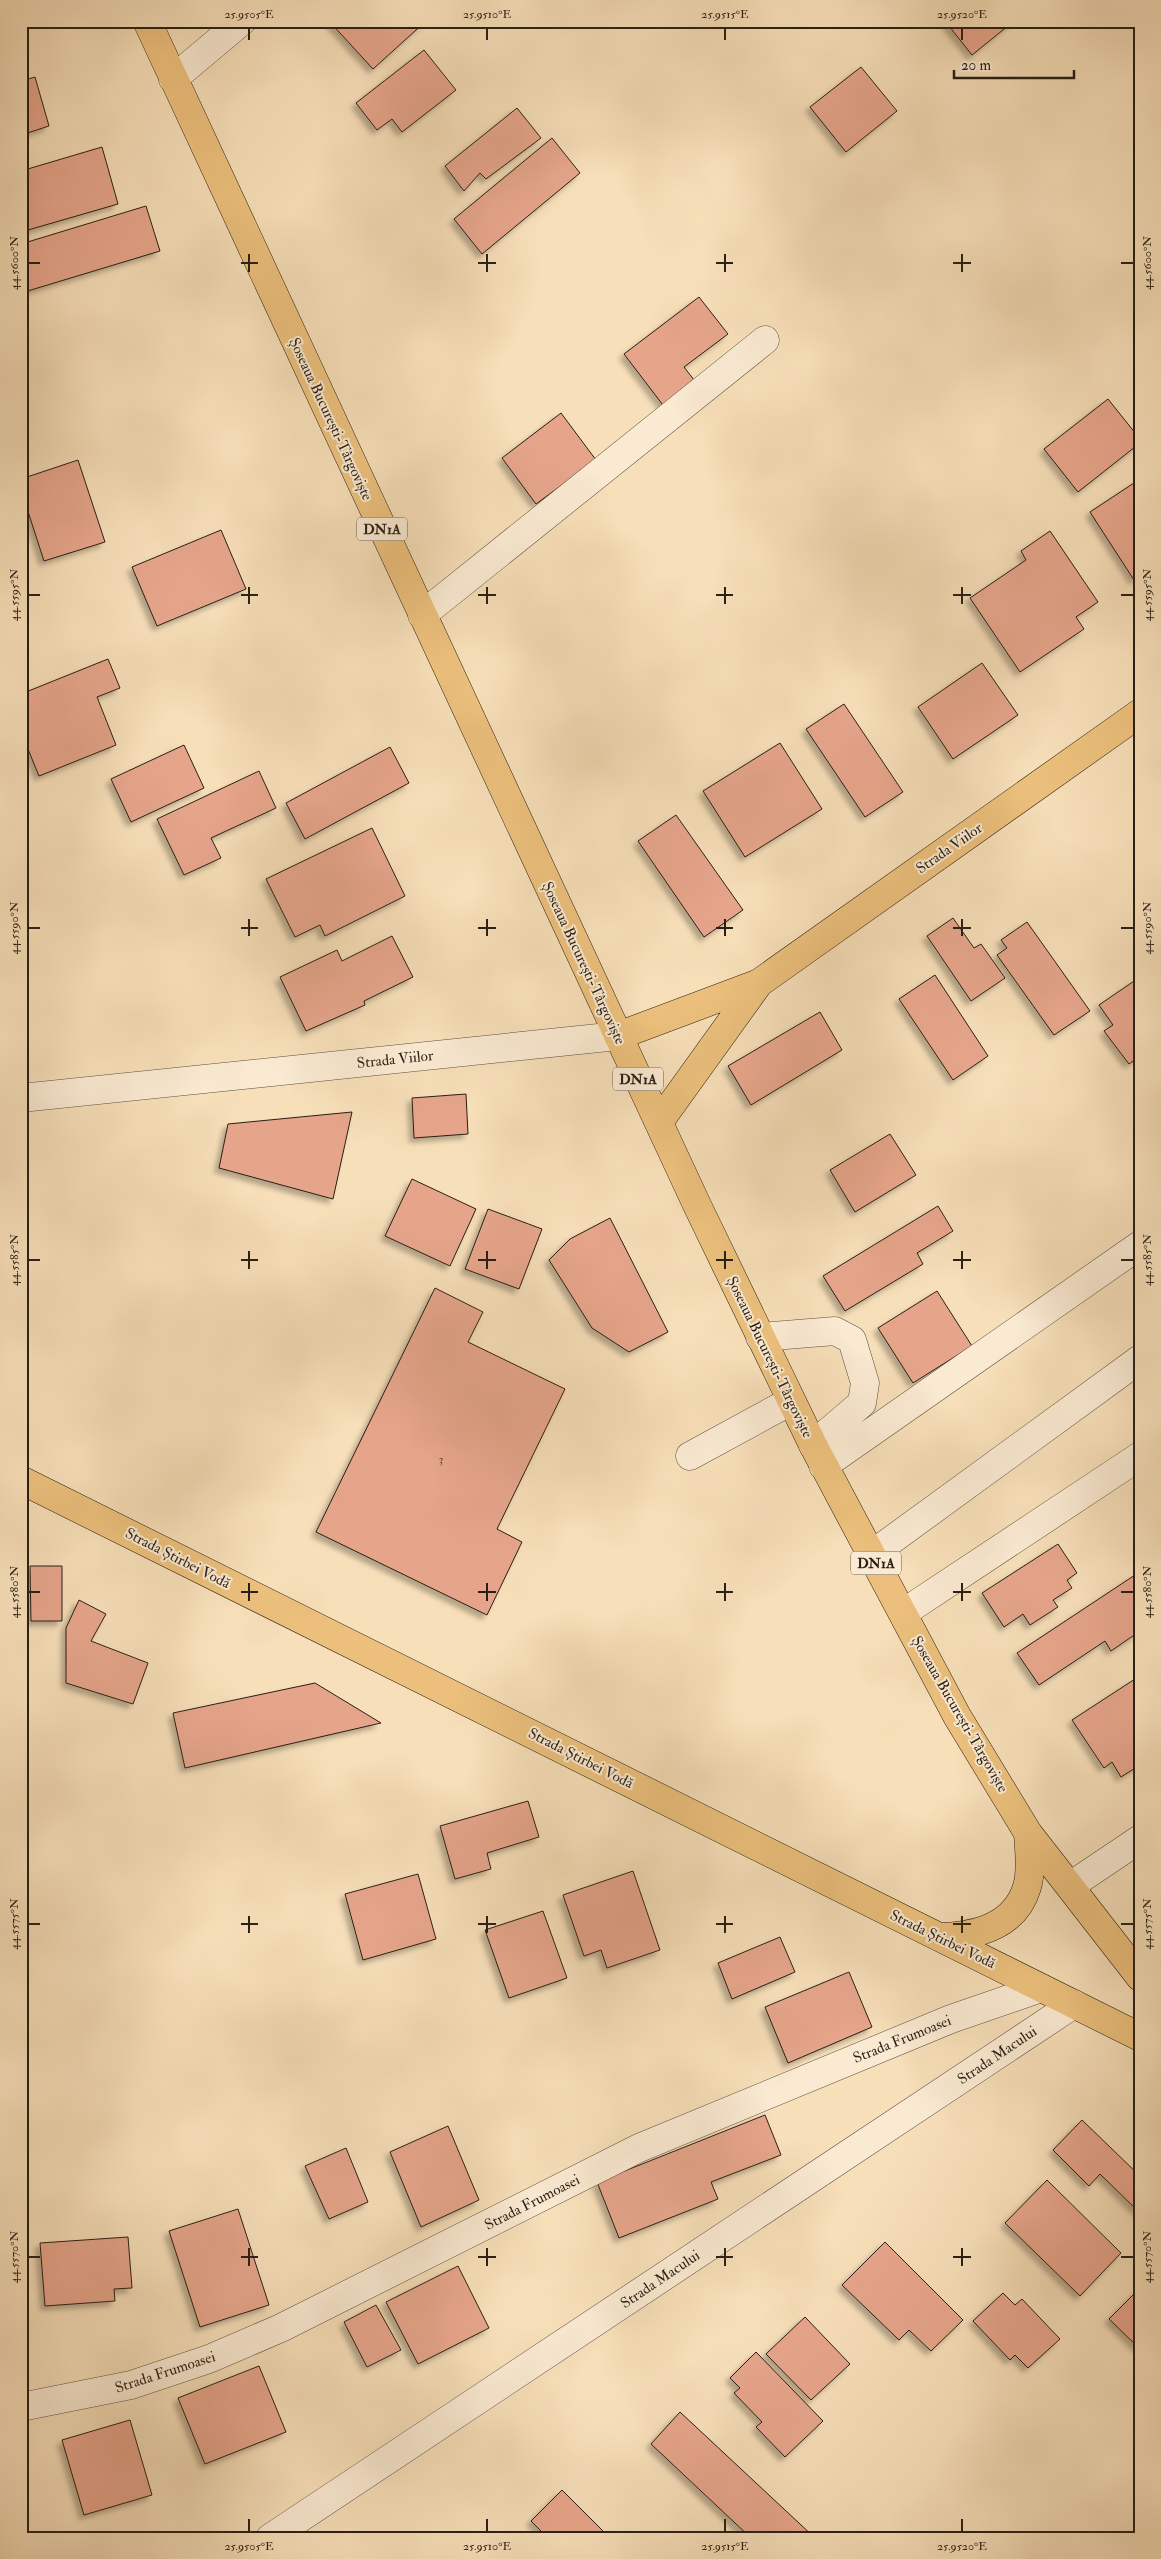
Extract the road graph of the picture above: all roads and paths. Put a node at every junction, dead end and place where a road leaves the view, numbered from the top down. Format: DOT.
graph roads {
  1 [pos="147,21"];
  2 [pos="242,21"];
  3 [pos="173,79"];
  4 [pos="765,340"];
  5 [pos="422,615"];
  6 [pos="1140,713"];
  7 [pos="759,983"];
  8 [pos="618,1036"];
  9 [pos="21,1098"];
  10 [pos="659,1122"];
  11 [pos="1140,1245"];
  12 [pos="760,1337"];
  13 [pos="1140,1360"];
  14 [pos="791,1401"];
  15 [pos="818,1455"];
  16 [pos="690,1456"];
  17 [pos="1140,1456"];
  18 [pos="21,1480"];
  19 [pos="871,1555"];
  20 [pos="903,1613"];
  21 [pos="1028,1833"];
  22 [pos="1140,1839"];
  23 [pos="1070,1886"];
  24 [pos="939,1937"];
  25 [pos="1140,1977"];
  26 [pos="1041,1988"];
  27 [pos="1074,2004"];
  28 [pos="1140,2037"];
  29 [pos="21,2407"];
  30 [pos="270,2538"];
  1 -- 3 [label="main road, Șoseaua București-Târgoviște / DN1A"];
  2 -- 3 [label="street"];
  3 -- 5 [label="main road, Șoseaua București-Târgoviște / DN1A"];
  4 -- 5 [label="street"];
  5 -- 8 [label="main road, Șoseaua București-Târgoviște / DN1A"];
  6 -- 7 [label="main road, Strada Viilor"];
  7 -- 8 [label="main road, Strada Viilor"];
  7 -- 10 [label="main road, Strada Viilor"];
  8 -- 9 [label="street, Strada Viilor"];
  8 -- 10 [label="main road, Șoseaua București-Târgoviște / DN1A"];
  10 -- 12 [label="main road, Șoseaua București-Târgoviște / DN1A"];
  11 -- 15 [label="street"];
  12 -- 14 [label="main road, Șoseaua București-Târgoviște / DN1A"];
  12 -- 15 [label="street"];
  13 -- 19 [label="street"];
  14 -- 15 [label="main road, Șoseaua București-Târgoviște / DN1A"];
  14 -- 16 [label="street"];
  15 -- 19 [label="main road, Șoseaua București-Târgoviște / DN1A"];
  17 -- 20 [label="street"];
  18 -- 24 [label="main road, Strada Știrbei Vodă"];
  19 -- 20 [label="main road, Șoseaua București-Târgoviște / DN1A"];
  20 -- 21 [label="main road, Șoseaua București-Târgoviște / DN1A"];
  21 -- 23 [label="main road, Șoseaua București-Târgoviște / DN1A"];
  21 -- 24 [label="main road"];
  22 -- 23 [label="street"];
  23 -- 25 [label="main road, Șoseaua București-Târgoviște / DN1A"];
  24 -- 26 [label="main road, Strada Știrbei Vodă"];
  26 -- 27 [label="main road, Strada Știrbei Vodă"];
  26 -- 29 [label="street, Strada Frumoasei"];
  27 -- 28 [label="main road, Strada Știrbei Vodă"];
  27 -- 30 [label="street, Strada Macului"];
}
